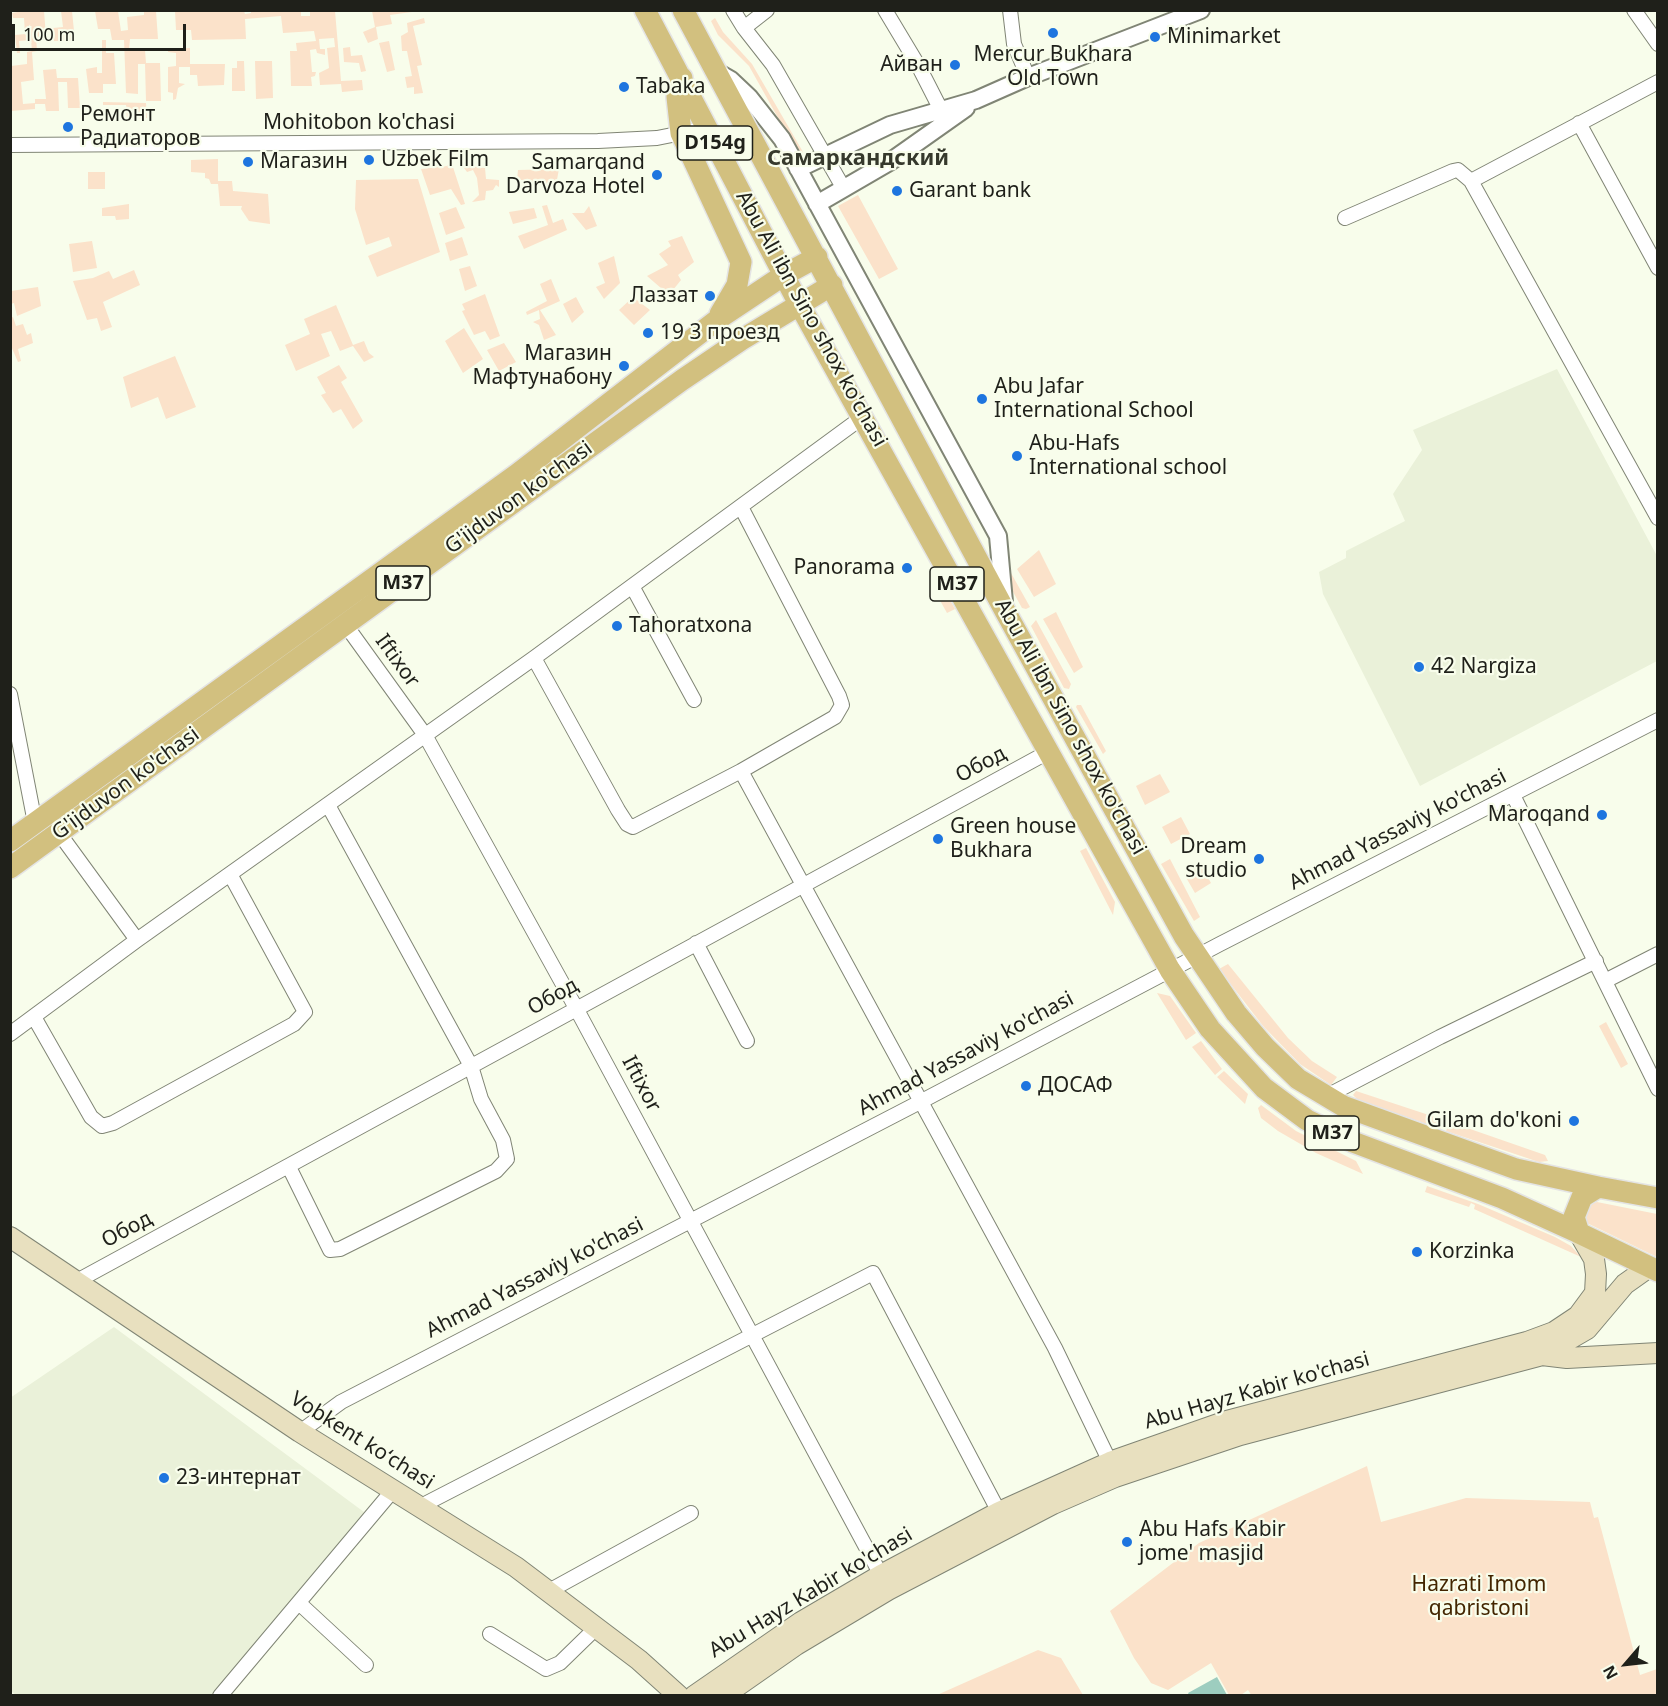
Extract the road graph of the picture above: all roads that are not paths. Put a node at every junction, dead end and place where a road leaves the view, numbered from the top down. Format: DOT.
graph roads {
  1 [pos="645,10"];
  2 [pos="683,10"];
  3 [pos="733,10"];
  4 [pos="767,10"];
  5 [pos="885,10"];
  6 [pos="1010,10"];
  7 [pos="1201,10"];
  8 [pos="1634,10"];
  9 [pos="744,28"];
  10 [pos="1658,44"];
  11 [pos="717,72"];
  12 [pos="1028,77"];
  13 [pos="682,78"];
  14 [pos="1658,82"];
  15 [pos="976,100"];
  16 [pos="940,110"];
  17 [pos="1579,123"];
  18 [pos="707,128"];
  19 [pos="681,133"];
  20 [pos="10,145"];
  21 [pos="824,156"];
  22 [pos="798,169"];
  23 [pos="1471,181"];
  24 [pos="844,189"];
  25 [pos="817,204"];
  26 [pos="1345,218"];
  27 [pos="817,257"];
  28 [pos="1658,268"];
  29 [pos="784,275"];
  30 [pos="832,285"];
  31 [pos="799,304"];
  32 [pos="712,324"];
  33 [pos="864,416"];
  34 [pos="741,507"];
  35 [pos="1658,518"];
  36 [pos="632,586"];
  37 [pos="1005,611"];
  38 [pos="345,624"];
  39 [pos="534,658"];
  40 [pos="10,694"];
  41 [pos="694,700"];
  42 [pos="1658,720"];
  43 [pos="425,735"];
  44 [pos="1050,752"];
  45 [pos="741,771"];
  46 [pos="1513,795"];
  47 [pos="328,805"];
  48 [pos="35,823"];
  49 [pos="59,833"];
  50 [pos="10,841"];
  51 [pos="10,868"];
  52 [pos="230,874"];
  53 [pos="803,885"];
  54 [pos="137,940"];
  55 [pos="696,943"];
  56 [pos="1658,954"];
  57 [pos="1196,957"];
  58 [pos="1596,961"];
  59 [pos="1170,970"];
  60 [pos="1605,981"];
  61 [pos="576,1008"];
  62 [pos="34,1017"];
  63 [pos="10,1034"];
  64 [pos="747,1041"];
  65 [pos="471,1066"];
  66 [pos="1658,1089"];
  67 [pos="1325,1097"];
  68 [pos="920,1102"];
  69 [pos="289,1167"];
  70 [pos="1598,1187"];
  71 [pos="1658,1198"];
  72 [pos="690,1221"];
  73 [pos="1579,1233"];
  74 [pos="10,1237"];
  75 [pos="1653,1269"];
  76 [pos="78,1281"];
  77 [pos="751,1336"];
  78 [pos="1658,1353"];
  79 [pos="1542,1355"];
  80 [pos="1430,1375"];
  81 [pos="300,1432"];
  82 [pos="1110,1462"];
  83 [pos="394,1489"];
  84 [pos="421,1506"];
  85 [pos="999,1512"];
  86 [pos="691,1513"];
  87 [pos="881,1575"];
  88 [pos="549,1591"];
  89 [pos="299,1603"];
  90 [pos="597,1627"];
  91 [pos="490,1634"];
  92 [pos="366,1665"];
  93 [pos="220,1695"];
  94 [pos="679,1695"];
  95 [pos="694,1695"];
  96 [pos="723,1695"];
  1 -- 13 [label="main road, Abu Ali ibn Sino shox ko'chasi / D154g"];
  2 -- 11 [label="main road, Abu Ali ibn Sino shox ko'chasi / D154g"];
  3 -- 9 [label="street"];
  4 -- 9 [label="street"];
  5 -- 16 [label="street"];
  6 -- 12 [label="street"];
  7 -- 12 [label="street"];
  8 -- 10 [label="street"];
  9 -- 21 [label="street"];
  11 -- 22 [label="street"];
  11 -- 27 [label="main road, Abu Ali ibn Sino shox ko'chasi / D154g"];
  12 -- 15 [label="street"];
  13 -- 18 [label="main road, Abu Ali ibn Sino shox ko'chasi / D154g"];
  13 -- 19 [label="main road"];
  14 -- 17 [label="street"];
  15 -- 16 [label="street"];
  15 -- 24 [label="street"];
  16 -- 21 [label="street"];
  17 -- 23 [label="street"];
  17 -- 28 [label="street"];
  18 -- 19 [label="street, Mohitobon ko'chasi"];
  18 -- 29 [label="main road, Abu Ali ibn Sino shox ko'chasi / D154g"];
  19 -- 20 [label="street, Mohitobon ko'chasi"];
  19 -- 32 [label="main road"];
  21 -- 22 [label="street"];
  21 -- 24 [label="street"];
  22 -- 25 [label="street"];
  23 -- 26 [label="street"];
  23 -- 35 [label="street"];
  24 -- 25 [label="street"];
  25 -- 37 [label="street"];
  27 -- 29 [label="main road, M37"];
  27 -- 30 [label="main road, Abu Ali ibn Sino shox ko'chasi / M37"];
  29 -- 31 [label="main road, Abu Ali ibn Sino shox ko'chasi / M37"];
  29 -- 32 [label="main road, M37"];
  30 -- 31 [label="main road, M37"];
  30 -- 37 [label="main road, Abu Ali ibn Sino shox ko'chasi / M37"];
  31 -- 33 [label="main road, Abu Ali ibn Sino shox ko'chasi / M37"];
  31 -- 38 [label="main road, G'ijduvon ko'chasi / M37"];
  32 -- 48 [label="main road, G'ijduvon ko'chasi / M37"];
  33 -- 34 [label="street"];
  33 -- 44 [label="main road, Abu Ali ibn Sino shox ko'chasi / M37"];
  34 -- 36 [label="street"];
  34 -- 45 [label="street"];
  36 -- 39 [label="street"];
  36 -- 41 [label="street"];
  37 -- 57 [label="main road, Abu Ali ibn Sino shox ko'chasi / M37"];
  38 -- 43 [label="street, Iftixor"];
  38 -- 49 [label="main road, G'ijduvon ko'chasi / M37"];
  39 -- 43 [label="street"];
  39 -- 45 [label="street"];
  40 -- 48 [label="street"];
  42 -- 46 [label="street, Ahmad Yassaviy ko'chasi"];
  43 -- 47 [label="street"];
  43 -- 61 [label="street, Iftixor"];
  44 -- 53 [label="street, Обод"];
  44 -- 59 [label="main road, M37"];
  45 -- 53 [label="street"];
  46 -- 57 [label="street, Ahmad Yassaviy ko'chasi"];
  46 -- 58 [label="street"];
  47 -- 52 [label="street"];
  47 -- 65 [label="street"];
  48 -- 50 [label="main road, G'ijduvon ko'chasi / M37"];
  49 -- 51 [label="main road, G'ijduvon ko'chasi / M37"];
  49 -- 54 [label="street"];
  52 -- 54 [label="street"];
  52 -- 62 [label="street"];
  53 -- 55 [label="street, Обод"];
  53 -- 68 [label="street"];
  54 -- 62 [label="street"];
  55 -- 61 [label="street, Обод"];
  55 -- 64 [label="street"];
  56 -- 60 [label="street"];
  57 -- 59 [label="street, Ahmad Yassaviy ko'chasi"];
  57 -- 67 [label="main road, Abu Ali ibn Sino shox ko'chasi / M37"];
  58 -- 60 [label="street"];
  58 -- 67 [label="street"];
  59 -- 68 [label="street, Ahmad Yassaviy ko'chasi"];
  59 -- 73 [label="main road, M37"];
  60 -- 66 [label="street"];
  61 -- 65 [label="street, Обод"];
  61 -- 72 [label="street, Iftixor"];
  62 -- 63 [label="street"];
  65 -- 69 [label="street, Обод"];
  65 -- 69 [label="street"];
  67 -- 70 [label="main road, Abu Ali ibn Sino shox ko'chasi / M37"];
  68 -- 72 [label="street, Ahmad Yassaviy ko'chasi"];
  68 -- 82 [label="street"];
  69 -- 76 [label="street, Обод"];
  70 -- 71 [label="main road, M37"];
  70 -- 73 [label="main road"];
  72 -- 77 [label="street, Iftixor"];
  72 -- 81 [label="street, Ahmad Yassaviy ko'chasi"];
  73 -- 75 [label="main road, M37"];
  73 -- 80 [label="main road, Abu Hayz Kabir ko'chasi"];
  74 -- 76 [label="main road, Vobkent koʻchasi"];
  75 -- 79 [label="main road, Abu Hayz Kabir ko'chasi"];
  76 -- 81 [label="main road, Vobkent koʻchasi"];
  77 -- 84 [label="street"];
  77 -- 85 [label="street"];
  77 -- 87 [label="street, Iftixor"];
  78 -- 79 [label="main road"];
  79 -- 80 [label="main road, Abu Hayz Kabir ko'chasi"];
  80 -- 82 [label="main road, Abu Hayz Kabir ko'chasi"];
  80 -- 96 [label="main road, Abu Hayz Kabir ko'chasi"];
  81 -- 83 [label="main road, Vobkent koʻchasi"];
  82 -- 85 [label="main road, Abu Hayz Kabir ko'chasi"];
  83 -- 84 [label="main road, Vobkent koʻchasi"];
  83 -- 89 [label="street"];
  84 -- 88 [label="main road, Vobkent koʻchasi"];
  85 -- 87 [label="main road, Abu Hayz Kabir ko'chasi"];
  86 -- 88 [label="street"];
  87 -- 95 [label="main road, Abu Hayz Kabir ko'chasi"];
  88 -- 90 [label="main road, Vobkent koʻchasi"];
  89 -- 92 [label="street"];
  89 -- 93 [label="street"];
  90 -- 91 [label="street"];
  90 -- 94 [label="main road, Vobkent koʻchasi"];
}
